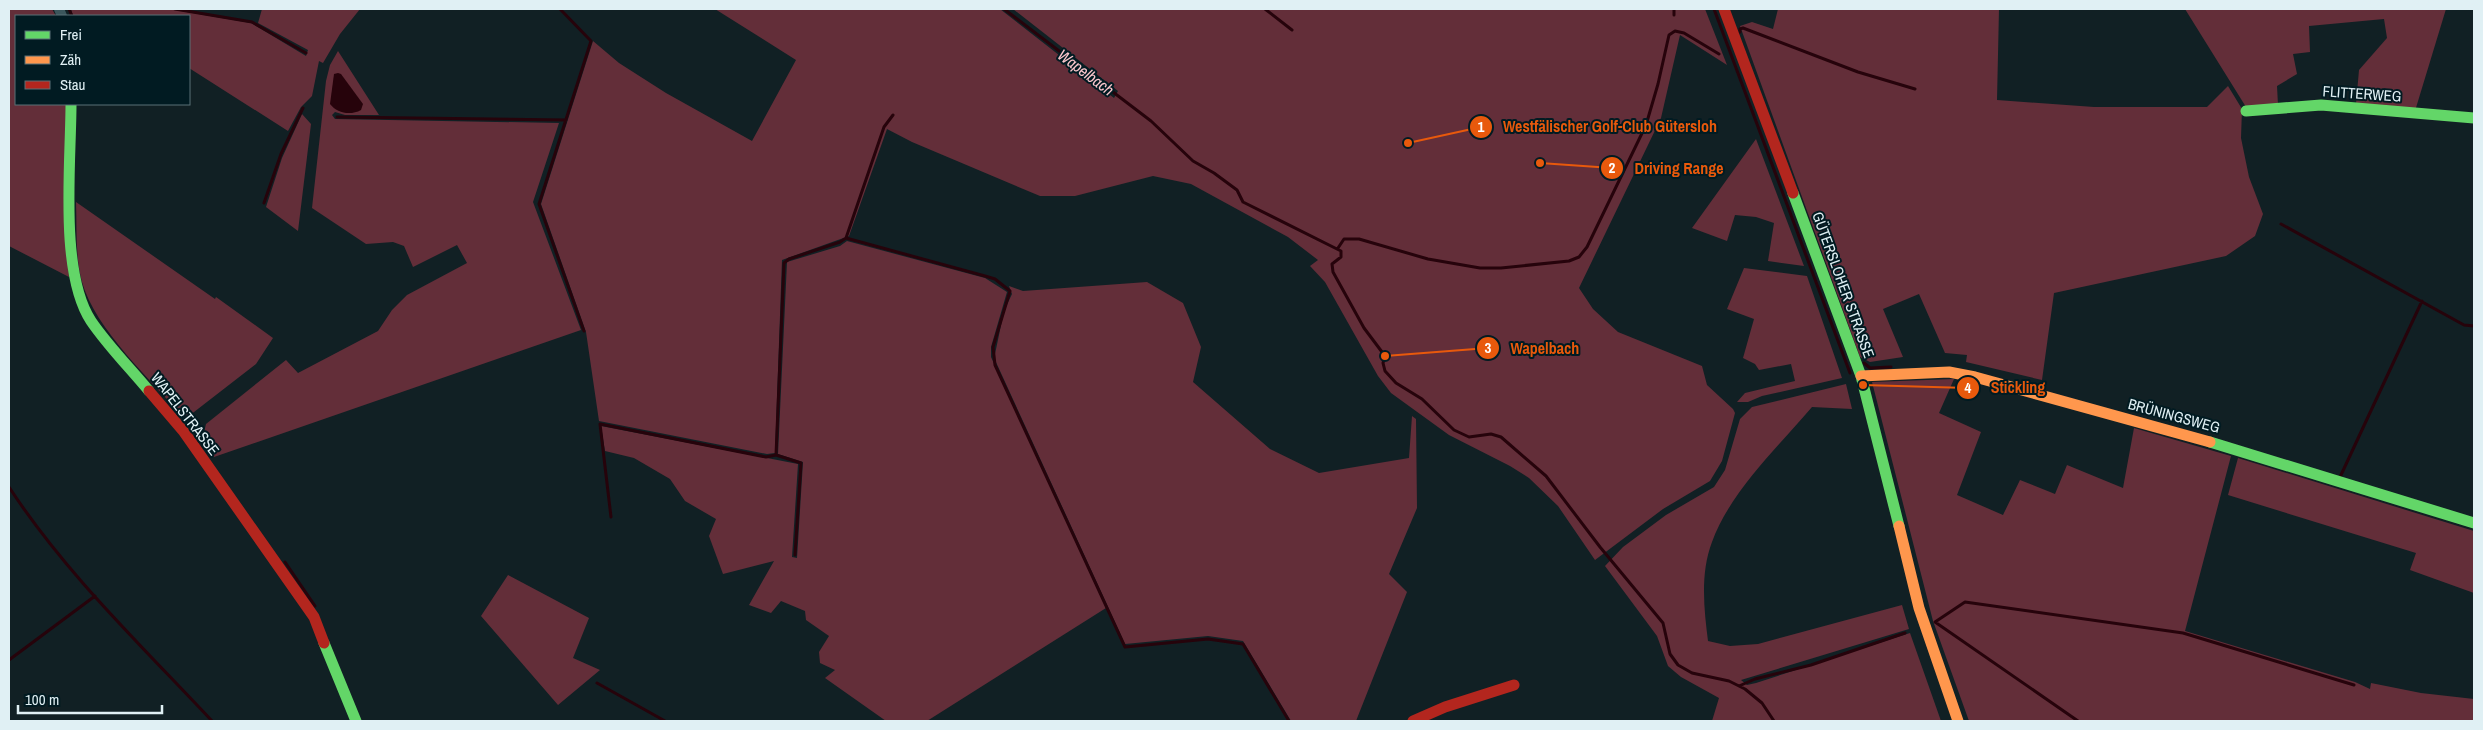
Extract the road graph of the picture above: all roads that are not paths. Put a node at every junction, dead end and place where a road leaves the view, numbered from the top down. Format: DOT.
graph roads {
  1 [pos="1724,9"];
  2 [pos="71,105"];
  3 [pos="2246,111"];
  4 [pos="2474,118"];
  5 [pos="1861,376"];
  6 [pos="2474,523"];
  7 [pos="1514,685"];
  8 [pos="356,721"];
  9 [pos="1413,721"];
  10 [pos="1958,721"];
  1 -- 5 [label="street, GÜTERSLOHER STRASSE"];
  2 -- 8 [label="street, WAPELSTRASSE"];
  3 -- 4 [label="street, FLITTERWEG"];
  5 -- 6 [label="street, BRÜNINGSWEG"];
  5 -- 10 [label="street, GÜTERSLOHER STRASSE"];
  7 -- 9 [label="street"];
}
